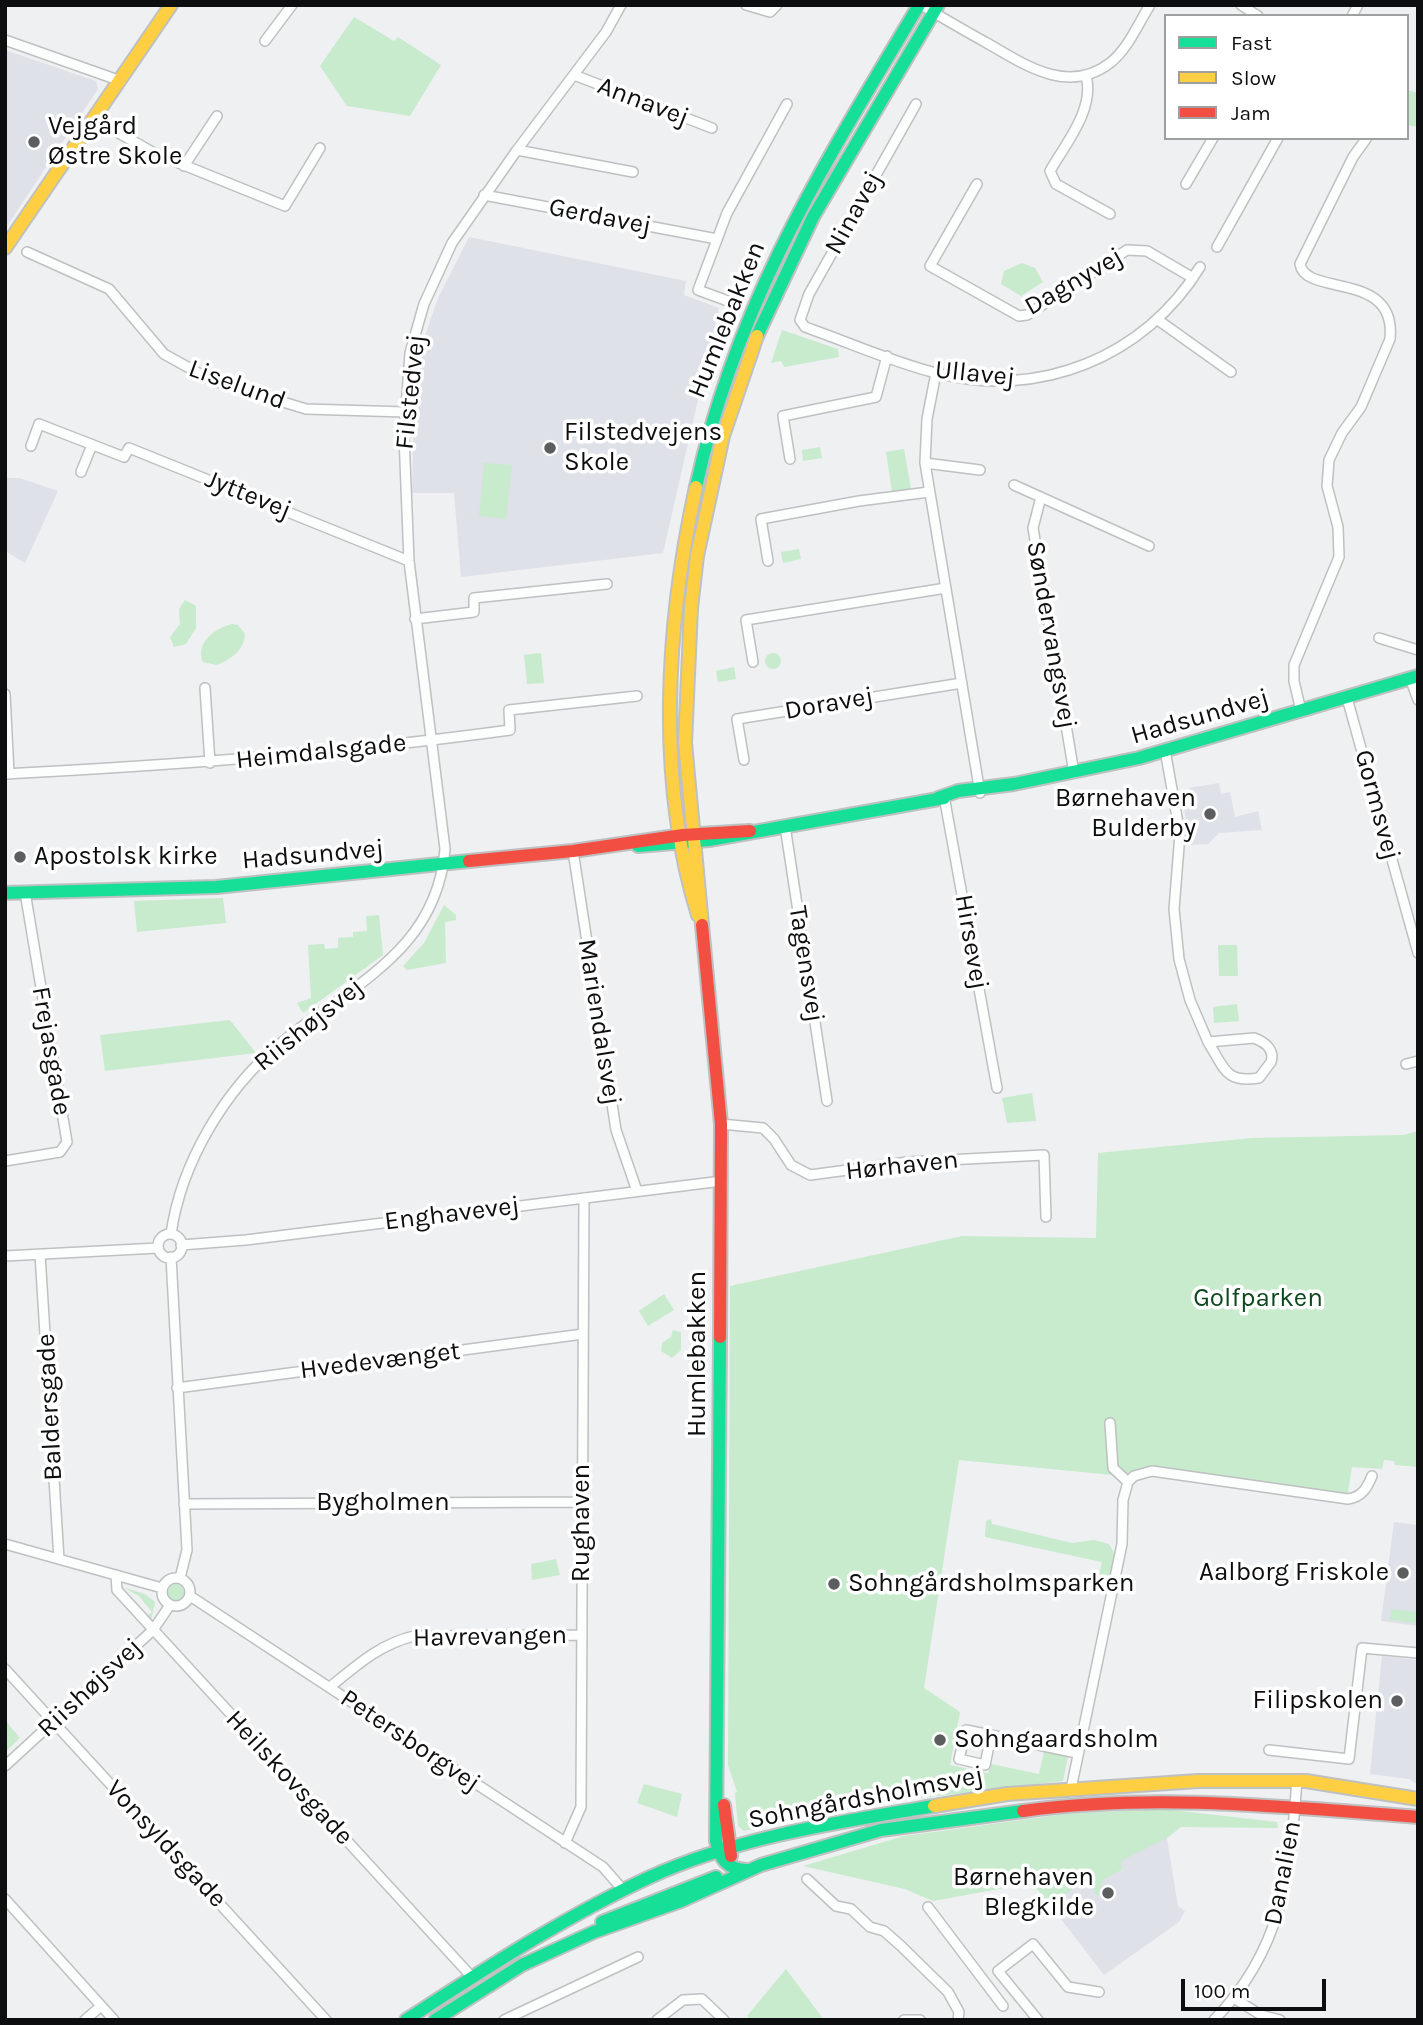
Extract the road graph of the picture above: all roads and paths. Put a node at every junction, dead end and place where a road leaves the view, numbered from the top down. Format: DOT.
graph roads {
  1 [pos="171,5"];
  2 [pos="292,5"];
  3 [pos="621,5"];
  4 [pos="746,5"];
  5 [pos="777,5"];
  6 [pos="920,5"];
  7 [pos="1150,5"];
  8 [pos="936,9"];
  9 [pos="5,40"];
  10 [pos="265,41"];
  11 [pos="574,75"];
  12 [pos="1086,76"];
  13 [pos="118,80"];
  14 [pos="787,104"];
  15 [pos="916,104"];
  16 [pos="216,116"];
  17 [pos="94,119"];
  18 [pos="712,128"];
  19 [pos="1212,140"];
  20 [pos="1277,140"];
  21 [pos="1365,140"];
  22 [pos="320,148"];
  23 [pos="517,150"];
  24 [pos="184,166"];
  25 [pos="633,172"];
  26 [pos="977,184"];
  27 [pos="1186,184"];
  28 [pos="484,195"];
  29 [pos="1110,214"];
  30 [pos="717,239"];
  31 [pos="1217,247"];
  32 [pos="5,248"];
  33 [pos="27,252"];
  34 [pos="1200,267"];
  35 [pos="1193,278"];
  36 [pos="728,301"];
  37 [pos="1158,320"];
  38 [pos="802,324"];
  39 [pos="887,356"];
  40 [pos="1231,372"];
  41 [pos="936,373"];
  42 [pos="405,412"];
  43 [pos="92,445"];
  44 [pos="31,446"];
  45 [pos="790,459"];
  46 [pos="925,463"];
  47 [pos="980,470"];
  48 [pos="81,472"];
  49 [pos="1014,485"];
  50 [pos="929,492"];
  51 [pos="1041,497"];
  52 [pos="1149,547"];
  53 [pos="408,561"];
  54 [pos="768,561"];
  55 [pos="607,584"];
  56 [pos="946,588"];
  57 [pos="415,619"];
  58 [pos="1379,638"];
  59 [pos="1418,650"];
  60 [pos="752,662"];
  61 [pos="1414,677"];
  62 [pos="962,683"];
  63 [pos="205,688"];
  64 [pos="5,694"];
  65 [pos="637,696"];
  66 [pos="1347,698"];
  67 [pos="1418,700"];
  68 [pos="1301,711"];
  69 [pos="431,741"];
  70 [pos="1166,750"];
  71 [pos="744,760"];
  72 [pos="210,763"];
  73 [pos="1074,773"];
  74 [pos="7,774"];
  75 [pos="983,790"];
  76 [pos="942,797"];
  77 [pos="785,826"];
  78 [pos="688,838"];
  79 [pos="573,851"];
  80 [pos="444,865"];
  81 [pos="25,892"];
  82 [pos="5,893"];
  83 [pos="1418,953"];
  84 [pos="1208,1042"];
  85 [pos="1418,1062"];
  86 [pos="1406,1065"];
  87 [pos="997,1088"];
  88 [pos="827,1101"];
  89 [pos="721,1124"];
  90 [pos="5,1161"];
  91 [pos="722,1181"];
  92 [pos="637,1191"];
  93 [pos="584,1198"];
  94 [pos="1046,1217"];
  95 [pos="171,1234"];
  96 [pos="181,1245"];
  97 [pos="158,1248"];
  98 [pos="40,1254"];
  99 [pos="5,1256"];
  100 [pos="171,1258"];
  101 [pos="583,1334"];
  102 [pos="177,1388"];
  103 [pos="1111,1423"];
  104 [pos="1372,1476"];
  105 [pos="1128,1482"];
  106 [pos="582,1502"];
  107 [pos="184,1504"];
  108 [pos="5,1544"];
  109 [pos="59,1559"];
  110 [pos="116,1575"];
  111 [pos="180,1578"];
  112 [pos="162,1588"];
  113 [pos="190,1597"];
  114 [pos="170,1605"];
  115 [pos="153,1630"];
  116 [pos="582,1635"];
  117 [pos="1418,1654"];
  118 [pos="5,1669"];
  119 [pos="330,1687"];
  120 [pos="54,1722"];
  121 [pos="991,1735"];
  122 [pos="1269,1750"];
  123 [pos="1077,1753"];
  124 [pos="5,1766"];
  125 [pos="1297,1780"];
  126 [pos="1070,1789"];
  127 [pos="1418,1799"];
  128 [pos="1295,1808"];
  129 [pos="1418,1817"];
  130 [pos="565,1843"];
  131 [pos="724,1851"];
  132 [pos="729,1868"];
  133 [pos="746,1870"];
  134 [pos="807,1879"];
  135 [pos="624,1891"];
  136 [pos="5,1899"];
  137 [pos="928,1907"];
  138 [pos="638,1957"];
  139 [pos="522,1965"];
  140 [pos="998,1971"];
  141 [pos="471,1976"];
  142 [pos="986,1983"];
  143 [pos="1099,1992"];
  144 [pos="1234,1999"];
  145 [pos="101,2006"];
  146 [pos="1003,2006"];
  147 [pos="85,2020"];
  148 [pos="114,2020"];
  149 [pos="326,2020"];
  150 [pos="406,2020"];
  151 [pos="435,2020"];
  152 [pos="504,2020"];
  153 [pos="657,2020"];
  154 [pos="724,2020"];
  155 [pos="904,2020"];
  156 [pos="920,2020"];
  157 [pos="958,2020"];
  158 [pos="1038,2020"];
  159 [pos="1214,2020"];
  160 [pos="1280,2020"];
  1 -- 13 [label="street"];
  2 -- 10 [label="street"];
  3 -- 11 [label="street, Filstedvej"];
  4 -- 5 [label="street"];
  6 -- 8 [label="street"];
  6 -- 78 [label="street, Humlebakken"];
  7 -- 12 [label="street"];
  8 -- 12 [label="street"];
  8 -- 78 [label="street, Humlebakken"];
  9 -- 13 [label="street"];
  11 -- 18 [label="street, Annavej"];
  11 -- 23 [label="street, Filstedvej"];
  12 -- 29 [label="street"];
  13 -- 17 [label="street"];
  14 -- 30 [label="street"];
  15 -- 38 [label="street, Ninavej"];
  16 -- 24 [label="street"];
  17 -- 24 [label="street"];
  17 -- 32 [label="street"];
  19 -- 27 [label="street"];
  20 -- 31 [label="street"];
  21 -- 68 [label="street"];
  22 -- 24 [label="street"];
  23 -- 25 [label="street"];
  23 -- 28 [label="street, Filstedvej"];
  26 -- 35 [label="street, Dagnyvej"];
  28 -- 30 [label="street, Gerdavej"];
  28 -- 42 [label="street, Filstedvej"];
  30 -- 36 [label="street"];
  33 -- 42 [label="street, Liselund"];
  34 -- 35 [label="street, Ullavej"];
  35 -- 37 [label="street, Ullavej"];
  37 -- 40 [label="street"];
  37 -- 41 [label="street, Ullavej"];
  38 -- 39 [label="street, Ullavej"];
  39 -- 41 [label="street, Ullavej"];
  39 -- 45 [label="street"];
  41 -- 46 [label="street"];
  42 -- 53 [label="street, Filstedvej"];
  43 -- 44 [label="street, Jyttevej"];
  43 -- 48 [label="street"];
  43 -- 53 [label="street, Jyttevej"];
  46 -- 47 [label="street"];
  46 -- 50 [label="street"];
  49 -- 51 [label="street, Søndervangsvej"];
  50 -- 54 [label="street"];
  50 -- 56 [label="street"];
  51 -- 52 [label="street, Søndervangsvej"];
  51 -- 73 [label="street, Søndervangsvej"];
  53 -- 57 [label="street, Filstedvej"];
  55 -- 57 [label="street"];
  56 -- 60 [label="street"];
  56 -- 62 [label="street"];
  57 -- 69 [label="street, Filstedvej"];
  58 -- 59 [label="street"];
  61 -- 66 [label="street, Hadsundvej"];
  61 -- 67 [label="street"];
  62 -- 71 [label="street, Doravej"];
  62 -- 75 [label="street"];
  63 -- 72 [label="street, Heimdalsgade"];
  64 -- 74 [label="street, Heimdalsgade"];
  65 -- 69 [label="street, Heimdalsgade"];
  66 -- 68 [label="street, Hadsundvej"];
  66 -- 83 [label="street, Gormsvej"];
  68 -- 70 [label="street, Hadsundvej"];
  69 -- 72 [label="street, Heimdalsgade"];
  69 -- 80 [label="street, Filstedvej"];
  70 -- 73 [label="street, Hadsundvej"];
  70 -- 84 [label="street"];
  72 -- 74 [label="street, Heimdalsgade"];
  73 -- 75 [label="street, Hadsundvej"];
  75 -- 76 [label="street, Hadsundvej"];
  76 -- 77 [label="street, Hadsundvej"];
  76 -- 87 [label="street, Hirsevej"];
  77 -- 78 [label="street, Hadsundvej"];
  77 -- 88 [label="street, Tagensvej"];
  78 -- 79 [label="street, Hadsundvej"];
  78 -- 89 [label="street, Humlebakken"];
  79 -- 80 [label="street, Hadsundvej"];
  79 -- 92 [label="street, Mariendalsvej"];
  80 -- 81 [label="street, Hadsundvej"];
  80 -- 95 [label="street, Riishøjsvej"];
  81 -- 82 [label="street, Hadsundvej"];
  81 -- 90 [label="street, Frejasgade"];
  84 -- 84 [label="street"];
  85 -- 86 [label="street"];
  89 -- 91 [label="street, Humlebakken"];
  89 -- 94 [label="street, Hørhaven"];
  91 -- 92 [label="street, Enghavevej"];
  91 -- 131 [label="street, Humlebakken"];
  92 -- 93 [label="street, Enghavevej"];
  93 -- 96 [label="street, Enghavevej"];
  93 -- 101 [label="street, Rughaven"];
  95 -- 96 [label="street"];
  95 -- 97 [label="street"];
  96 -- 100 [label="street"];
  97 -- 98 [label="street"];
  97 -- 100 [label="street"];
  98 -- 99 [label="street"];
  98 -- 109 [label="street, Baldersgade"];
  100 -- 102 [label="street"];
  101 -- 102 [label="street, Hvedevænget"];
  101 -- 106 [label="street, Rughaven"];
  102 -- 107 [label="street"];
  103 -- 105 [label="street"];
  104 -- 105 [label="street"];
  105 -- 123 [label="street"];
  106 -- 107 [label="street, Bygholmen"];
  106 -- 116 [label="street, Rughaven"];
  107 -- 111 [label="street"];
  108 -- 109 [label="street"];
  109 -- 110 [label="street"];
  110 -- 112 [label="street"];
  110 -- 115 [label="street, Heilskovsgade"];
  111 -- 112 [label="street"];
  111 -- 113 [label="street"];
  112 -- 114 [label="street"];
  113 -- 114 [label="street"];
  113 -- 119 [label="street, Petersborgvej"];
  114 -- 115 [label="street, Riishøjsvej"];
  115 -- 120 [label="street, Riishøjsvej"];
  115 -- 141 [label="street, Heilskovsgade"];
  116 -- 119 [label="street, Havrevangen"];
  116 -- 130 [label="street, Rughaven"];
  117 -- 122 [label="street"];
  118 -- 120 [label="street, Vonsyldsgade"];
  119 -- 130 [label="street, Petersborgvej"];
  120 -- 124 [label="street, Riishøjsvej"];
  120 -- 149 [label="street, Vonsyldsgade"];
  121 -- 121 [label="street"];
  121 -- 123 [label="street"];
  123 -- 126 [label="street"];
  125 -- 126 [label="street, Sohngårdsholmsvej"];
  125 -- 127 [label="street, Sohngårdsholmsvej"];
  125 -- 128 [label="street, Danalien"];
  126 -- 131 [label="street, Sohngårdsholmsvej"];
  128 -- 129 [label="street, Sohngårdsholmsvej"];
  128 -- 133 [label="street, Sohngårdsholmsvej"];
  128 -- 144 [label="street, Danalien"];
  130 -- 135 [label="street, Petersborgvej"];
  131 -- 132 [label="street"];
  131 -- 135 [label="street, Sohngårdsholmsvej"];
  132 -- 133 [label="street"];
  132 -- 139 [label="street"];
  133 -- 139 [label="street, Sohngårdsholmsvej"];
  134 -- 157 [label="street"];
  135 -- 141 [label="street, Sohngårdsholmsvej"];
  136 -- 145 [label="street"];
  137 -- 142 [label="street"];
  138 -- 152 [label="street"];
  139 -- 151 [label="street, Sohngårdsholmsvej"];
  140 -- 142 [label="street"];
  140 -- 143 [label="street"];
  140 -- 158 [label="street"];
  141 -- 150 [label="street, Sohngårdsholmsvej"];
  142 -- 146 [label="street"];
  144 -- 159 [label="street, Danalien"];
  144 -- 160 [label="street"];
  145 -- 147 [label="street"];
  145 -- 148 [label="street"];
  153 -- 154 [label="street"];
  155 -- 156 [label="street"];
}
